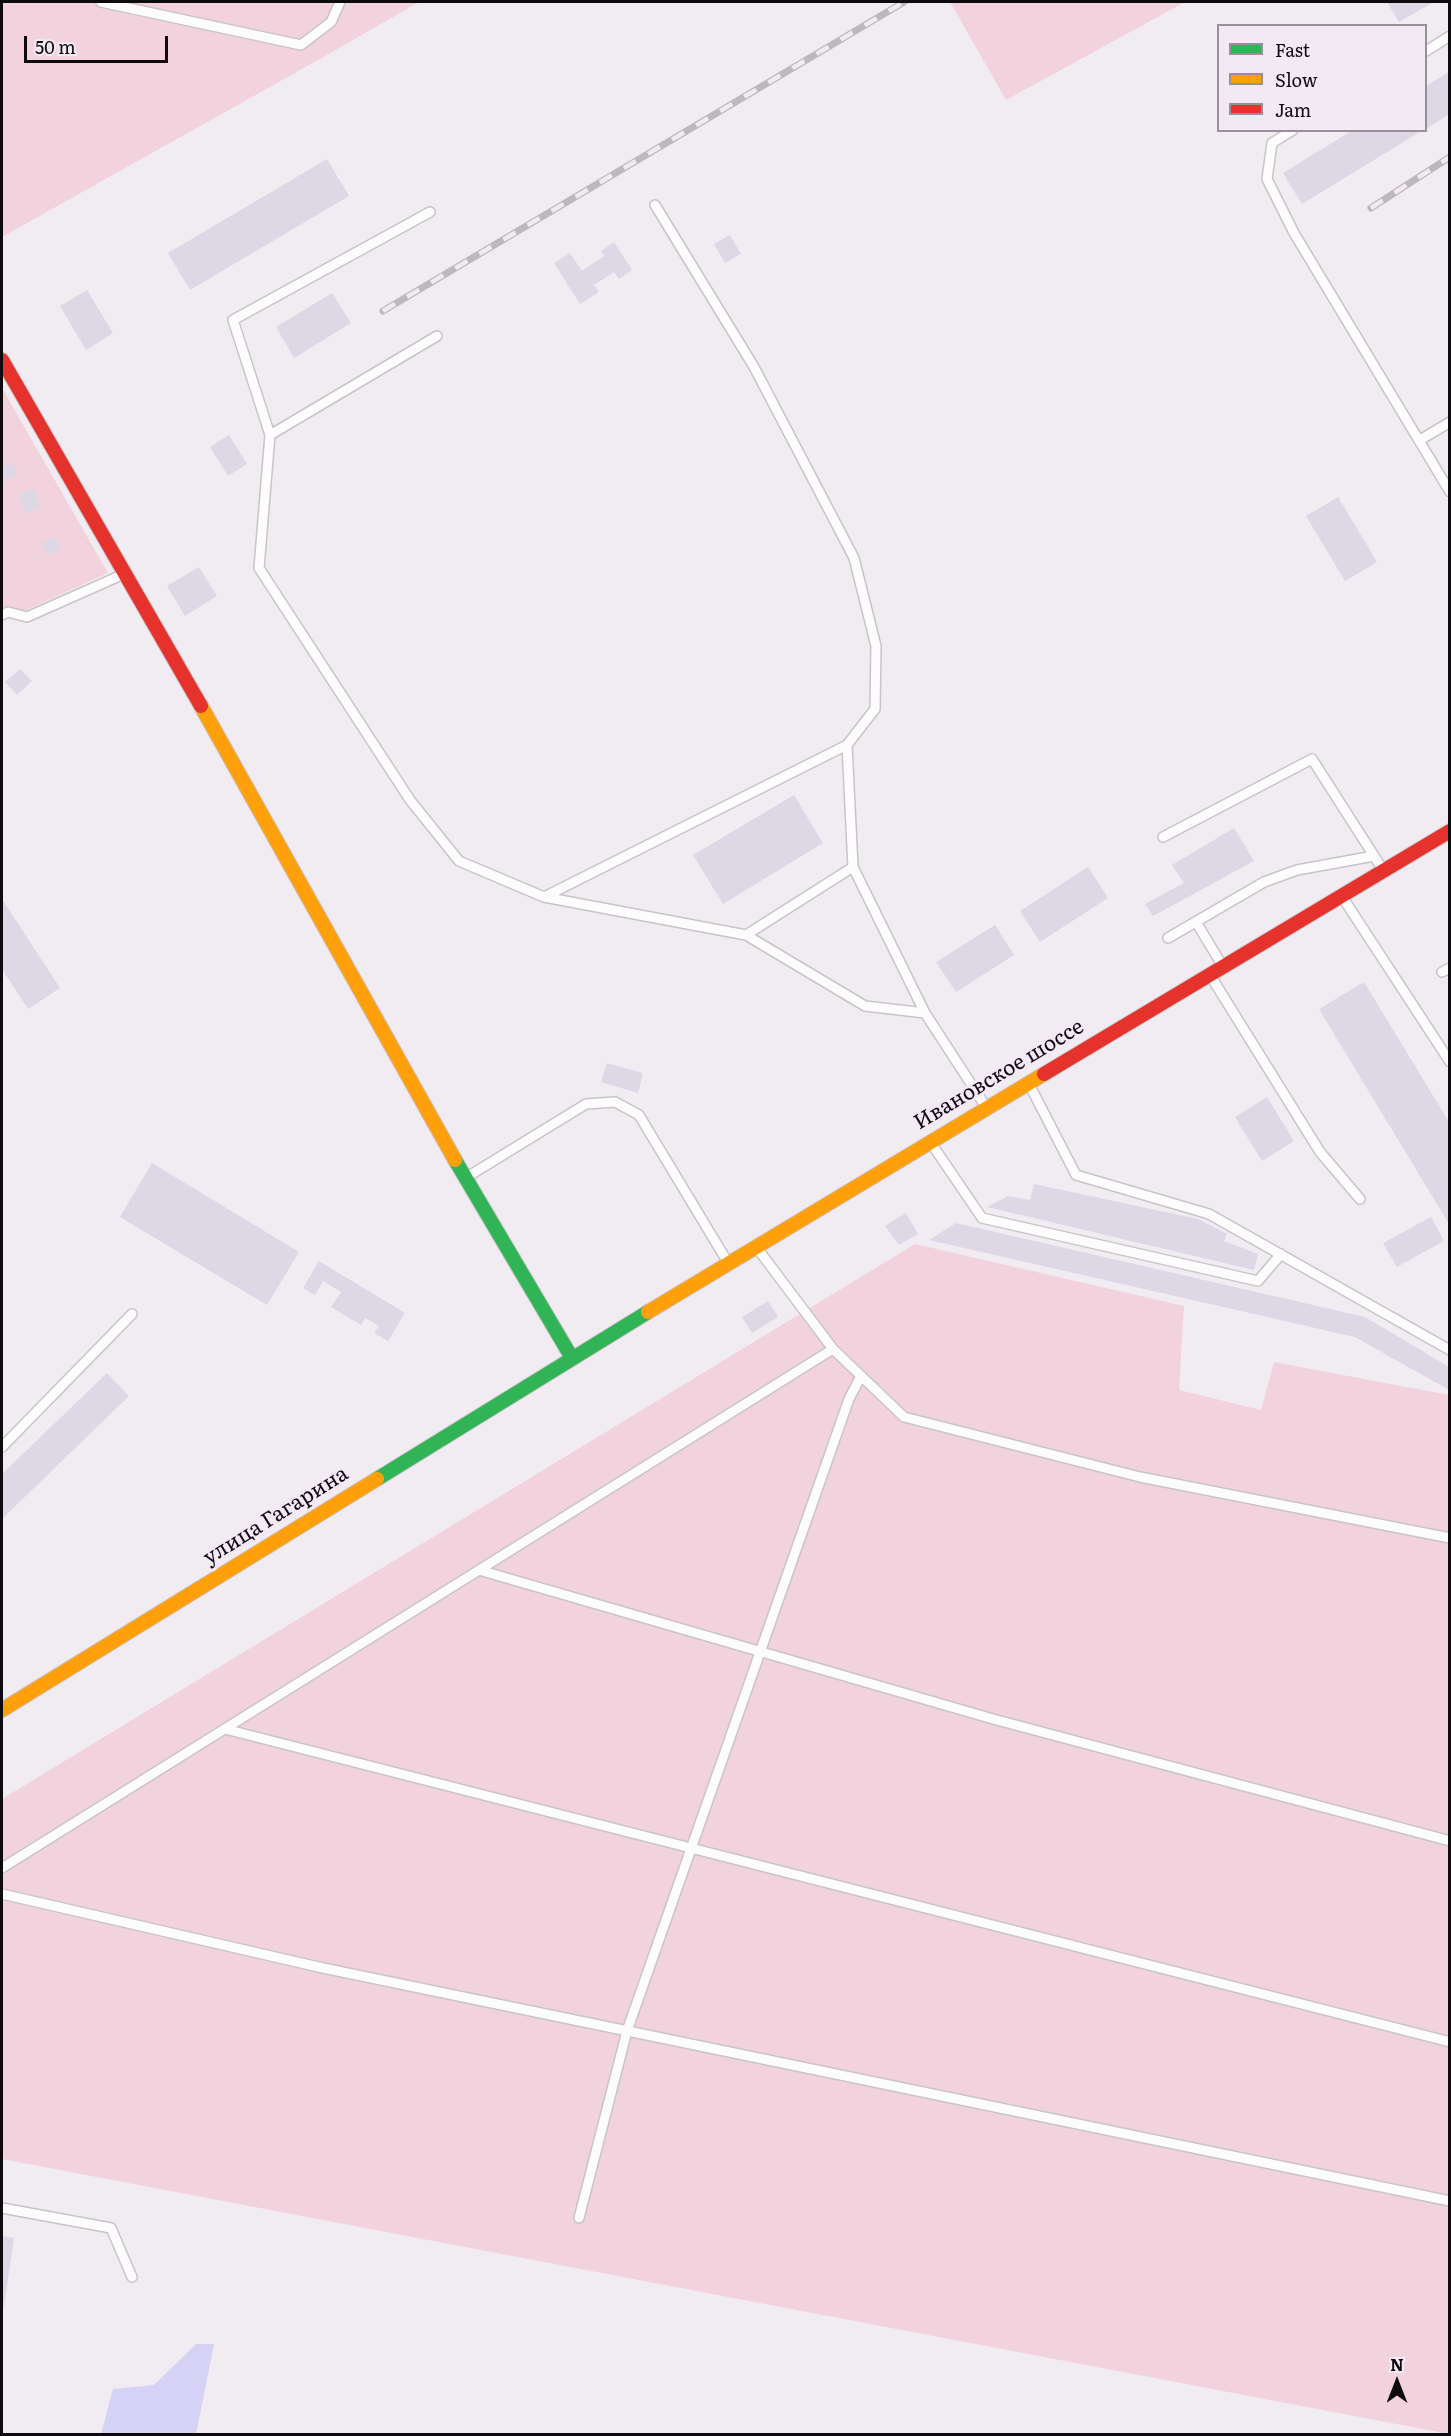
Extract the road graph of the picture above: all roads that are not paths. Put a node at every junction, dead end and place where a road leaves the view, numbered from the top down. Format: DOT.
graph roads {
  1 [pos="101,2"];
  2 [pos="340,2"];
  3 [pos="1449,36"];
  4 [pos="1427,50"];
  5 [pos="1290,132"];
  6 [pos="655,205"];
  7 [pos="430,212"];
  8 [pos="437,336"];
  9 [pos="2,360"];
  10 [pos="1449,422"];
  11 [pos="270,435"];
  12 [pos="1419,440"];
  13 [pos="1449,492"];
  14 [pos="126,573"];
  15 [pos="2,602"];
  16 [pos="5,614"];
  17 [pos="847,745"];
  18 [pos="1449,831"];
  19 [pos="1163,837"];
  20 [pos="1374,856"];
  21 [pos="853,867"];
  22 [pos="1384,872"];
  23 [pos="1342,896"];
  24 [pos="544,897"];
  25 [pos="1196,922"];
  26 [pos="746,935"];
  27 [pos="1168,938"];
  28 [pos="1222,965"];
  29 [pos="1209,973"];
  30 [pos="925,1013"];
  31 [pos="1449,1062"];
  32 [pos="1028,1082"];
  33 [pos="986,1107"];
  34 [pos="930,1141"];
  35 [pos="465,1178"];
  36 [pos="1360,1199"];
  37 [pos="756,1246"];
  38 [pos="1281,1254"];
  39 [pos="728,1263"];
  40 [pos="132,1314"];
  41 [pos="833,1349"];
  42 [pos="1449,1350"];
  43 [pos="572,1359"];
  44 [pos="861,1376"];
  45 [pos="2,1447"];
  46 [pos="1449,1538"];
  47 [pos="479,1570"];
  48 [pos="759,1652"];
  49 [pos="2,1710"];
  50 [pos="225,1729"];
  51 [pos="1449,1841"];
  52 [pos="691,1848"];
  53 [pos="2,1868"];
  54 [pos="2,1894"];
  55 [pos="627,2031"];
  56 [pos="1449,2042"];
  57 [pos="1449,2200"];
  58 [pos="2,2208"];
  59 [pos="579,2218"];
  60 [pos="132,2277"];
  1 -- 2 [label="lane"];
  3 -- 4 [label="lane"];
  5 -- 12 [label="lane"];
  6 -- 17 [label="lane"];
  7 -- 11 [label="lane"];
  8 -- 11 [label="lane"];
  9 -- 14 [label="street"];
  10 -- 12 [label="lane"];
  11 -- 24 [label="lane"];
  12 -- 13 [label="lane"];
  14 -- 16 [label="lane"];
  14 -- 35 [label="street"];
  15 -- 16 [label="lane"];
  17 -- 21 [label="lane"];
  17 -- 24 [label="lane"];
  18 -- 22 [label="street, Ивановское шоссе"];
  19 -- 20 [label="lane"];
  20 -- 22 [label="lane"];
  20 -- 25 [label="lane"];
  21 -- 26 [label="lane"];
  21 -- 30 [label="lane"];
  22 -- 23 [label="street, Ивановское шоссе"];
  23 -- 28 [label="street, Ивановское шоссе"];
  23 -- 31 [label="lane"];
  24 -- 26 [label="lane"];
  25 -- 27 [label="lane"];
  25 -- 28 [label="lane"];
  26 -- 30 [label="lane"];
  28 -- 29 [label="street, Ивановское шоссе"];
  29 -- 32 [label="street, Ивановское шоссе"];
  29 -- 36 [label="lane"];
  30 -- 33 [label="lane"];
  32 -- 33 [label="street, Ивановское шоссе"];
  32 -- 38 [label="lane"];
  33 -- 34 [label="street, Ивановское шоссе"];
  34 -- 37 [label="street, Ивановское шоссе"];
  34 -- 38 [label="lane"];
  35 -- 39 [label="lane"];
  35 -- 43 [label="street"];
  37 -- 39 [label="street, Ивановское шоссе"];
  37 -- 41 [label="lane"];
  38 -- 42 [label="lane"];
  39 -- 43 [label="street, Ивановское шоссе"];
  40 -- 45 [label="lane"];
  41 -- 44 [label="lane"];
  41 -- 47 [label="lane"];
  43 -- 49 [label="street, улица Гагарина"];
  44 -- 46 [label="lane"];
  44 -- 48 [label="lane"];
  47 -- 48 [label="lane"];
  47 -- 50 [label="lane"];
  48 -- 51 [label="lane"];
  48 -- 52 [label="lane"];
  50 -- 52 [label="lane"];
  50 -- 53 [label="lane"];
  52 -- 55 [label="lane"];
  52 -- 56 [label="lane"];
  54 -- 55 [label="lane"];
  55 -- 57 [label="lane"];
  55 -- 59 [label="lane"];
  58 -- 60 [label="lane"];
}
